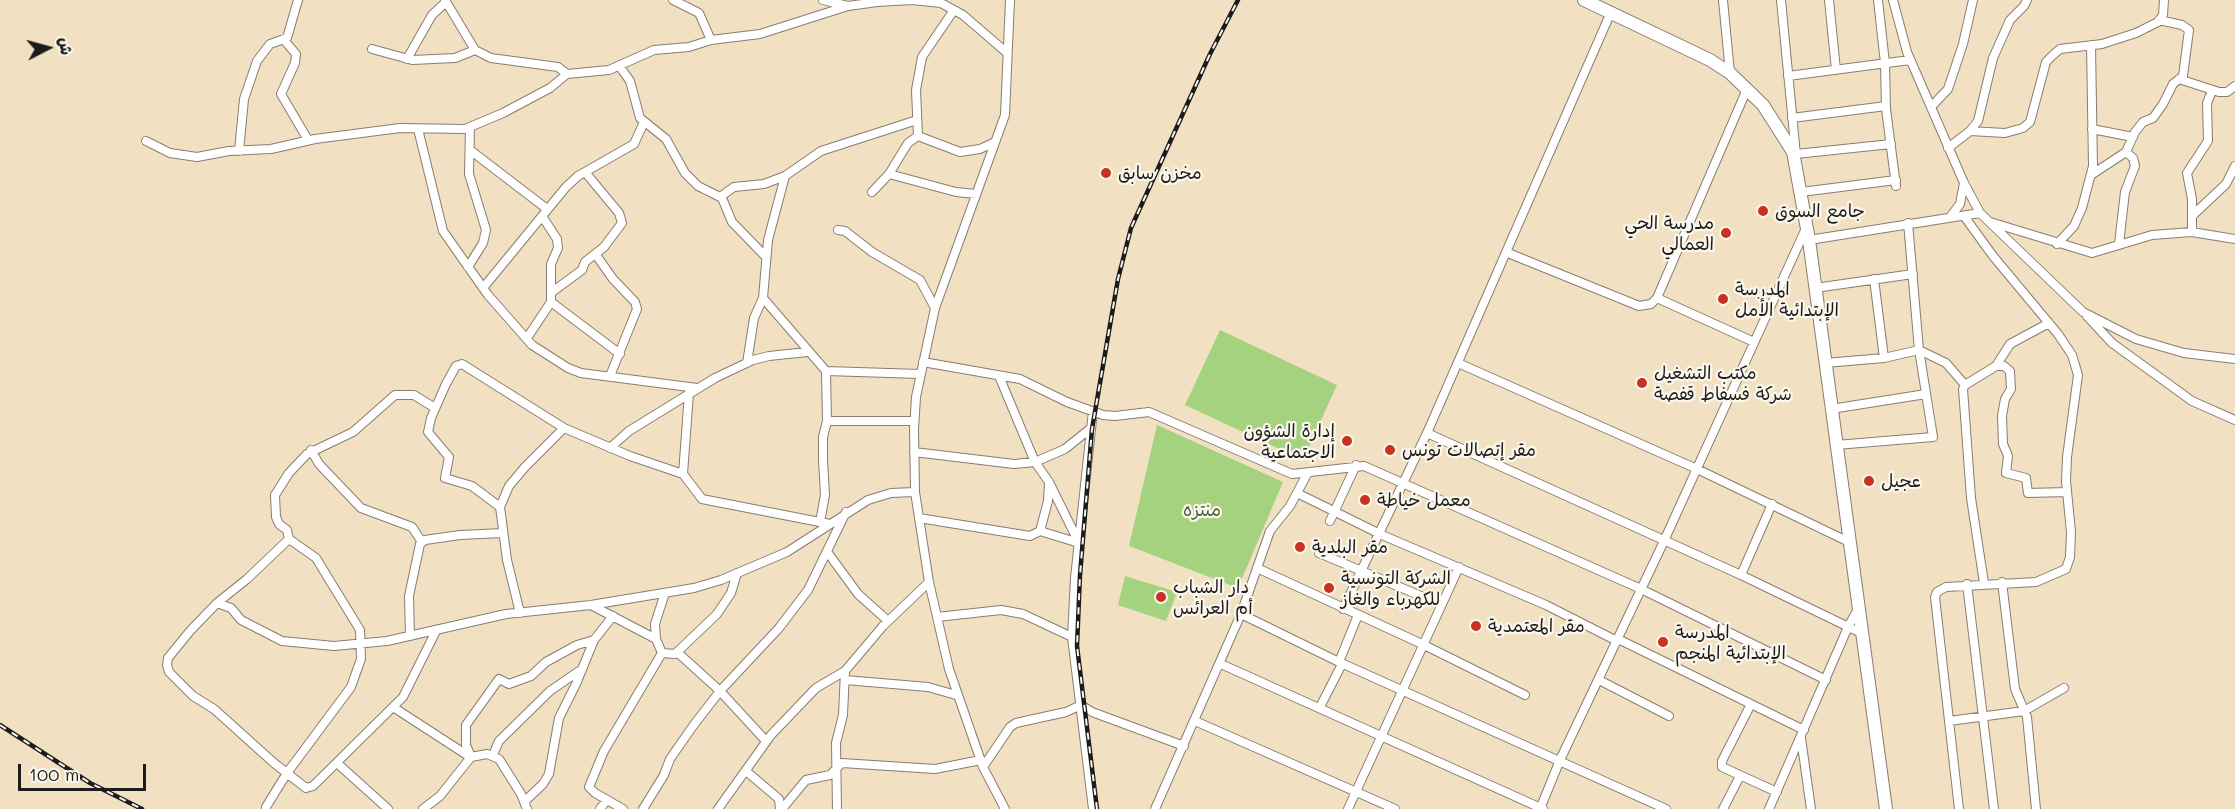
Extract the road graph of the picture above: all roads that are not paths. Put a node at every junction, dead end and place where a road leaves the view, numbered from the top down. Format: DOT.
graph roads {
  1 [pos="298,0"];
  2 [pos="673,0"];
  3 [pos="823,0"];
  4 [pos="1010,0"];
  5 [pos="1584,0"];
  6 [pos="1616,0"];
  7 [pos="1723,0"];
  8 [pos="1780,0"];
  9 [pos="1829,0"];
  10 [pos="1878,0"];
  11 [pos="1893,0"];
  12 [pos="1973,0"];
  13 [pos="2027,0"];
  14 [pos="2164,0"];
  15 [pos="446,1"];
  16 [pos="940,2"];
  17 [pos="848,6"];
  18 [pos="954,10"];
  19 [pos="1611,12"];
  20 [pos="2159,20"];
  21 [pos="285,40"];
  22 [pos="711,40"];
  23 [pos="2091,45"];
  24 [pos="372,48"];
  25 [pos="475,50"];
  26 [pos="1006,52"];
  27 [pos="407,58"];
  28 [pos="1910,60"];
  29 [pos="1885,63"];
  30 [pos="620,67"];
  31 [pos="1836,70"];
  32 [pos="1730,73"];
  33 [pos="567,74"];
  34 [pos="1788,76"];
  35 [pos="2179,79"];
  36 [pos="2235,86"];
  37 [pos="1747,89"];
  38 [pos="2212,91"];
  39 [pos="1886,106"];
  40 [pos="1930,107"];
  41 [pos="1792,118"];
  42 [pos="917,120"];
  43 [pos="644,122"];
  44 [pos="470,128"];
  45 [pos="418,129"];
  46 [pos="2092,129"];
  47 [pos="1970,131"];
  48 [pos="918,136"];
  49 [pos="2133,137"];
  50 [pos="308,140"];
  51 [pos="146,141"];
  52 [pos="995,142"];
  53 [pos="1891,144"];
  54 [pos="1948,148"];
  55 [pos="470,150"];
  56 [pos="238,151"];
  57 [pos="2126,152"];
  58 [pos="1796,154"];
  59 [pos="2235,166"];
  60 [pos="1798,171"];
  61 [pos="585,172"];
  62 [pos="890,174"];
  63 [pos="2091,175"];
  64 [pos="785,176"];
  65 [pos="1964,183"];
  66 [pos="872,192"];
  67 [pos="1801,192"];
  68 [pos="976,194"];
  69 [pos="720,197"];
  70 [pos="544,213"];
  71 [pos="1980,213"];
  72 [pos="2192,215"];
  73 [pos="1951,216"];
  74 [pos="1964,216"];
  75 [pos="1989,222"];
  76 [pos="1908,223"];
  77 [pos="1807,225"];
  78 [pos="838,230"];
  79 [pos="2192,232"];
  80 [pos="2235,239"];
  81 [pos="1809,240"];
  82 [pos="2057,244"];
  83 [pos="2119,244"];
  84 [pos="1508,253"];
  85 [pos="596,255"];
  86 [pos="766,257"];
  87 [pos="468,267"];
  88 [pos="1913,274"];
  89 [pos="1874,279"];
  90 [pos="483,288"];
  91 [pos="1815,288"];
  92 [pos="552,292"];
  93 [pos="763,298"];
  94 [pos="1657,298"];
  95 [pos="551,302"];
  96 [pos="935,308"];
  97 [pos="2083,312"];
  98 [pos="2049,323"];
  99 [pos="527,338"];
  100 [pos="1754,342"];
  101 [pos="1919,350"];
  102 [pos="807,352"];
  103 [pos="620,354"];
  104 [pos="1884,358"];
  105 [pos="2235,359"];
  106 [pos="923,362"];
  107 [pos="747,363"];
  108 [pos="1458,363"];
  109 [pos="1825,363"];
  110 [pos="1996,366"];
  111 [pos="826,370"];
  112 [pos="920,374"];
  113 [pos="610,376"];
  114 [pos="999,376"];
  115 [pos="1965,385"];
  116 [pos="693,391"];
  117 [pos="1926,394"];
  118 [pos="435,408"];
  119 [pos="1831,409"];
  120 [pos="1094,411"];
  121 [pos="2235,420"];
  122 [pos="827,421"];
  123 [pos="914,421"];
  124 [pos="564,428"];
  125 [pos="1091,428"];
  126 [pos="1427,433"];
  127 [pos="1836,445"];
  128 [pos="610,448"];
  129 [pos="311,450"];
  130 [pos="914,453"];
  131 [pos="1035,462"];
  132 [pos="1356,465"];
  133 [pos="1696,469"];
  134 [pos="683,474"];
  135 [pos="1307,474"];
  136 [pos="1049,482"];
  137 [pos="1403,485"];
  138 [pos="915,492"];
  139 [pos="2067,492"];
  140 [pos="1298,493"];
  141 [pos="1772,504"];
  142 [pos="500,507"];
  143 [pos="847,511"];
  144 [pos="1334,511"];
  145 [pos="919,518"];
  146 [pos="1330,521"];
  147 [pos="820,522"];
  148 [pos="830,524"];
  149 [pos="1040,531"];
  150 [pos="503,533"];
  151 [pos="1379,533"];
  152 [pos="289,540"];
  153 [pos="1664,541"];
  154 [pos="422,542"];
  155 [pos="1849,542"];
  156 [pos="1079,543"];
  157 [pos="828,553"];
  158 [pos="1319,553"];
  159 [pos="1459,567"];
  160 [pos="1257,568"];
  161 [pos="1361,571"];
  162 [pos="737,573"];
  163 [pos="1741,575"];
  164 [pos="929,582"];
  165 [pos="2002,582"];
  166 [pos="1984,583"];
  167 [pos="1967,584"];
  168 [pos="1641,589"];
  169 [pos="665,593"];
  170 [pos="216,603"];
  171 [pos="1440,604"];
  172 [pos="591,605"];
  173 [pos="1343,609"];
  174 [pos="1858,609"];
  175 [pos="520,613"];
  176 [pos="1241,614"];
  177 [pos="1358,615"];
  178 [pos="613,616"];
  179 [pos="936,617"];
  180 [pos="888,621"];
  181 [pos="1848,627"];
  182 [pos="436,631"];
  183 [pos="1861,633"];
  184 [pos="410,636"];
  185 [pos="1072,637"];
  186 [pos="656,639"];
  187 [pos="594,640"];
  188 [pos="1617,640"];
  189 [pos="362,643"];
  190 [pos="1422,644"];
  191 [pos="677,652"];
  192 [pos="662,653"];
  193 [pos="1340,663"];
  194 [pos="1221,664"];
  195 [pos="582,668"];
  196 [pos="845,676"];
  197 [pos="1599,680"];
  198 [pos="1826,680"];
  199 [pos="2064,688"];
  200 [pos="1404,690"];
  201 [pos="720,691"];
  202 [pos="956,695"];
  203 [pos="1525,695"];
  204 [pos="1751,704"];
  205 [pos="1081,705"];
  206 [pos="393,707"];
  207 [pos="1320,707"];
  208 [pos="2024,711"];
  209 [pos="1669,716"];
  210 [pos="1982,717"];
  211 [pos="1195,721"];
  212 [pos="1949,721"];
  213 [pos="1803,734"];
  214 [pos="1383,736"];
  215 [pos="766,741"];
  216 [pos="1184,746"];
  217 [pos="493,755"];
  218 [pos="471,757"];
  219 [pos="1560,760"];
  220 [pos="337,763"];
  221 [pos="982,764"];
  222 [pos="836,766"];
  223 [pos="746,771"];
  224 [pos="287,774"];
  225 [pos="1740,776"];
  226 [pos="1356,791"];
  227 [pos="1777,792"];
  228 [pos="606,801"];
  229 [pos="526,805"];
  230 [pos="266,807"];
  231 [pos="388,809"];
  232 [pos="423,809"];
  233 [pos="600,809"];
  234 [pos="623,809"];
  235 [pos="643,809"];
  236 [pos="718,809"];
  237 [pos="781,809"];
  238 [pos="837,809"];
  239 [pos="1005,809"];
  240 [pos="1093,809"];
  241 [pos="1155,809"];
  242 [pos="1348,809"];
  243 [pos="1395,809"];
  244 [pos="1541,809"];
  245 [pos="1665,809"];
  246 [pos="1723,809"];
  247 [pos="1769,809"];
  248 [pos="1811,809"];
  249 [pos="1886,809"];
  250 [pos="1959,809"];
  251 [pos="1994,809"];
  252 [pos="2036,809"];
  1 -- 21 [label="street"];
  2 -- 22 [label="street"];
  3 -- 17 [label="street"];
  4 -- 26 [label="street"];
  5 -- 19 [label="main road"];
  6 -- 19 [label="main road"];
  7 -- 32 [label="street"];
  8 -- 34 [label="street"];
  9 -- 31 [label="street"];
  10 -- 29 [label="street"];
  11 -- 28 [label="street"];
  12 -- 40 [label="street"];
  13 -- 47 [label="street"];
  14 -- 20 [label="street"];
  15 -- 25 [label="street"];
  15 -- 27 [label="street"];
  16 -- 17 [label="street"];
  16 -- 18 [label="street"];
  17 -- 22 [label="street"];
  18 -- 26 [label="street"];
  18 -- 42 [label="street"];
  19 -- 32 [label="main road"];
  19 -- 84 [label="street"];
  20 -- 23 [label="street"];
  20 -- 35 [label="street"];
  21 -- 50 [label="street"];
  21 -- 56 [label="street"];
  22 -- 30 [label="street"];
  23 -- 46 [label="street"];
  23 -- 47 [label="street"];
  24 -- 27 [label="street"];
  25 -- 27 [label="street"];
  25 -- 33 [label="street"];
  26 -- 52 [label="street"];
  28 -- 29 [label="street"];
  28 -- 40 [label="street"];
  29 -- 31 [label="street"];
  29 -- 39 [label="street"];
  30 -- 33 [label="street"];
  30 -- 43 [label="street"];
  31 -- 34 [label="street"];
  32 -- 37 [label="main road"];
  33 -- 44 [label="street"];
  34 -- 41 [label="street"];
  35 -- 38 [label="street"];
  35 -- 49 [label="street"];
  36 -- 38 [label="street"];
  37 -- 60 [label="main road"];
  37 -- 94 [label="street"];
  38 -- 72 [label="street"];
  39 -- 41 [label="street"];
  39 -- 53 [label="street"];
  40 -- 54 [label="street"];
  41 -- 58 [label="street"];
  42 -- 48 [label="street"];
  42 -- 64 [label="street"];
  43 -- 61 [label="street"];
  43 -- 69 [label="street"];
  44 -- 45 [label="street"];
  44 -- 55 [label="street"];
  45 -- 50 [label="street"];
  45 -- 87 [label="street"];
  46 -- 49 [label="street"];
  46 -- 63 [label="street"];
  47 -- 54 [label="street"];
  48 -- 52 [label="street"];
  48 -- 62 [label="street"];
  49 -- 57 [label="street"];
  50 -- 56 [label="street"];
  51 -- 56 [label="street"];
  52 -- 68 [label="street"];
  53 -- 58 [label="street"];
  53 -- 67 [label="street"];
  54 -- 65 [label="street"];
  55 -- 70 [label="street"];
  55 -- 87 [label="street"];
  57 -- 63 [label="street"];
  57 -- 83 [label="street"];
  58 -- 60 [label="street"];
  59 -- 72 [label="street"];
  60 -- 67 [label="main road"];
  61 -- 70 [label="street"];
  61 -- 85 [label="street"];
  62 -- 66 [label="street"];
  62 -- 68 [label="street"];
  63 -- 82 [label="street"];
  64 -- 69 [label="street"];
  64 -- 86 [label="street"];
  65 -- 71 [label="street"];
  65 -- 73 [label="street"];
  67 -- 77 [label="main road"];
  68 -- 96 [label="street"];
  69 -- 86 [label="street"];
  70 -- 90 [label="street"];
  70 -- 92 [label="street"];
  71 -- 74 [label="street"];
  71 -- 75 [label="street"];
  72 -- 79 [label="street"];
  73 -- 74 [label="street"];
  73 -- 76 [label="street"];
  74 -- 98 [label="street"];
  75 -- 82 [label="street"];
  75 -- 97 [label="street"];
  76 -- 81 [label="street"];
  76 -- 88 [label="street"];
  77 -- 81 [label="main road"];
  77 -- 100 [label="street"];
  78 -- 96 [label="street"];
  79 -- 80 [label="street"];
  79 -- 83 [label="street"];
  81 -- 91 [label="main road"];
  82 -- 83 [label="street"];
  84 -- 94 [label="street"];
  84 -- 108 [label="street"];
  85 -- 92 [label="street"];
  85 -- 103 [label="street"];
  86 -- 93 [label="street"];
  87 -- 90 [label="street"];
  88 -- 89 [label="street"];
  88 -- 101 [label="street"];
  89 -- 91 [label="street"];
  89 -- 104 [label="street"];
  90 -- 99 [label="street"];
  91 -- 109 [label="main road"];
  92 -- 95 [label="street"];
  93 -- 102 [label="street"];
  93 -- 107 [label="street"];
  94 -- 100 [label="street"];
  95 -- 99 [label="street"];
  95 -- 103 [label="street"];
  96 -- 106 [label="street"];
  97 -- 105 [label="street"];
  97 -- 121 [label="street"];
  98 -- 110 [label="street"];
  98 -- 139 [label="street"];
  99 -- 113 [label="street"];
  100 -- 133 [label="street"];
  101 -- 104 [label="street"];
  101 -- 115 [label="street"];
  101 -- 117 [label="street"];
  102 -- 107 [label="street"];
  102 -- 111 [label="street"];
  103 -- 113 [label="street"];
  104 -- 109 [label="street"];
  106 -- 112 [label="street"];
  106 -- 114 [label="street"];
  107 -- 116 [label="street"];
  108 -- 126 [label="street"];
  108 -- 133 [label="street"];
  109 -- 119 [label="main road"];
  110 -- 115 [label="street"];
  110 -- 139 [label="street"];
  111 -- 112 [label="street"];
  111 -- 122 [label="street"];
  112 -- 123 [label="street"];
  113 -- 116 [label="street"];
  114 -- 120 [label="street"];
  114 -- 131 [label="street"];
  115 -- 166 [label="street"];
  116 -- 128 [label="street"];
  116 -- 134 [label="street"];
  117 -- 119 [label="street"];
  117 -- 127 [label="street"];
  118 -- 124 [label="street"];
  118 -- 129 [label="street"];
  118 -- 142 [label="street"];
  119 -- 127 [label="main road"];
  120 -- 125 [label="street"];
  120 -- 135 [label="street"];
  122 -- 123 [label="street"];
  122 -- 147 [label="street"];
  123 -- 130 [label="street"];
  124 -- 128 [label="street"];
  124 -- 142 [label="street"];
  125 -- 131 [label="street"];
  125 -- 156 [label="street"];
  126 -- 137 [label="street"];
  126 -- 153 [label="street"];
  127 -- 155 [label="main road"];
  128 -- 134 [label="street"];
  129 -- 152 [label="street"];
  129 -- 154 [label="street"];
  130 -- 131 [label="street"];
  130 -- 138 [label="street"];
  131 -- 136 [label="street"];
  132 -- 135 [label="street"];
  132 -- 137 [label="street"];
  132 -- 144 [label="street"];
  133 -- 141 [label="street"];
  133 -- 153 [label="street"];
  134 -- 147 [label="street"];
  135 -- 140 [label="street"];
  136 -- 149 [label="street"];
  136 -- 156 [label="street"];
  137 -- 151 [label="street"];
  137 -- 168 [label="street"];
  138 -- 143 [label="street"];
  138 -- 145 [label="street"];
  139 -- 165 [label="street"];
  140 -- 144 [label="street"];
  140 -- 160 [label="street"];
  141 -- 155 [label="street"];
  141 -- 163 [label="street"];
  142 -- 150 [label="street"];
  143 -- 148 [label="street"];
  143 -- 157 [label="street"];
  144 -- 146 [label="street"];
  144 -- 151 [label="street"];
  145 -- 149 [label="street"];
  145 -- 164 [label="street"];
  147 -- 148 [label="street"];
  148 -- 162 [label="street"];
  149 -- 156 [label="street"];
  150 -- 154 [label="street"];
  150 -- 175 [label="street"];
  151 -- 159 [label="street"];
  151 -- 161 [label="street"];
  152 -- 170 [label="street"];
  152 -- 189 [label="street"];
  153 -- 163 [label="street"];
  153 -- 168 [label="street"];
  154 -- 184 [label="street"];
  155 -- 174 [label="main road"];
  156 -- 185 [label="street"];
  157 -- 180 [label="street"];
  157 -- 201 [label="street"];
  158 -- 161 [label="street"];
  159 -- 171 [label="street"];
  159 -- 188 [label="street"];
  160 -- 173 [label="street"];
  160 -- 176 [label="street"];
  161 -- 171 [label="street"];
  161 -- 173 [label="street"];
  162 -- 169 [label="street"];
  162 -- 191 [label="street"];
  163 -- 181 [label="street"];
  164 -- 179 [label="street"];
  164 -- 180 [label="street"];
  165 -- 166 [label="street"];
  165 -- 208 [label="street"];
  166 -- 167 [label="street"];
  167 -- 210 [label="street"];
  167 -- 212 [label="street"];
  168 -- 188 [label="street"];
  168 -- 198 [label="street"];
  169 -- 172 [label="street"];
  169 -- 186 [label="street"];
  170 -- 189 [label="street"];
  170 -- 224 [label="street"];
  171 -- 190 [label="street"];
  172 -- 175 [label="street"];
  172 -- 178 [label="street"];
  173 -- 177 [label="street"];
  174 -- 181 [label="street"];
  174 -- 183 [label="main road"];
  175 -- 182 [label="street"];
  176 -- 193 [label="street"];
  176 -- 194 [label="street"];
  177 -- 190 [label="street"];
  177 -- 193 [label="street"];
  178 -- 186 [label="street"];
  178 -- 187 [label="street"];
  179 -- 185 [label="street"];
  179 -- 202 [label="street"];
  180 -- 196 [label="street"];
  181 -- 183 [label="street"];
  181 -- 198 [label="street"];
  182 -- 184 [label="street"];
  182 -- 206 [label="street"];
  183 -- 249 [label="main road"];
  184 -- 189 [label="street"];
  185 -- 205 [label="street"];
  186 -- 192 [label="street"];
  187 -- 195 [label="street"];
  187 -- 218 [label="street"];
  188 -- 197 [label="street"];
  188 -- 204 [label="street"];
  189 -- 224 [label="street"];
  190 -- 200 [label="street"];
  190 -- 203 [label="street"];
  191 -- 192 [label="street"];
  191 -- 201 [label="street"];
  192 -- 228 [label="street"];
  193 -- 200 [label="street"];
  193 -- 207 [label="street"];
  194 -- 207 [label="street"];
  194 -- 211 [label="street"];
  195 -- 217 [label="street"];
  195 -- 229 [label="street"];
  196 -- 202 [label="street"];
  196 -- 215 [label="street"];
  196 -- 222 [label="street"];
  197 -- 209 [label="street"];
  197 -- 219 [label="street"];
  198 -- 213 [label="street"];
  199 -- 208 [label="street"];
  200 -- 214 [label="street"];
  200 -- 219 [label="street"];
  201 -- 215 [label="street"];
  201 -- 235 [label="street"];
  202 -- 221 [label="street"];
  204 -- 213 [label="street"];
  204 -- 225 [label="street"];
  205 -- 216 [label="street"];
  205 -- 221 [label="street"];
  205 -- 240 [label="street"];
  206 -- 218 [label="street"];
  206 -- 220 [label="street"];
  207 -- 214 [label="street"];
  208 -- 210 [label="street"];
  208 -- 252 [label="street"];
  210 -- 212 [label="street"];
  210 -- 251 [label="street"];
  211 -- 216 [label="street"];
  211 -- 226 [label="street"];
  212 -- 250 [label="street"];
  213 -- 227 [label="street"];
  213 -- 248 [label="street"];
  214 -- 226 [label="street"];
  214 -- 244 [label="street"];
  215 -- 223 [label="street"];
  216 -- 241 [label="street"];
  217 -- 218 [label="street"];
  217 -- 229 [label="street"];
  218 -- 232 [label="street"];
  219 -- 244 [label="street"];
  219 -- 245 [label="street"];
  220 -- 224 [label="street"];
  220 -- 231 [label="street"];
  221 -- 222 [label="street"];
  221 -- 239 [label="street"];
  222 -- 237 [label="street"];
  222 -- 238 [label="street"];
  223 -- 236 [label="street"];
  223 -- 237 [label="street"];
  224 -- 230 [label="street"];
  225 -- 227 [label="street"];
  225 -- 246 [label="street"];
  226 -- 242 [label="street"];
  226 -- 243 [label="street"];
  227 -- 247 [label="street"];
  228 -- 233 [label="street"];
  228 -- 234 [label="street"];
}
